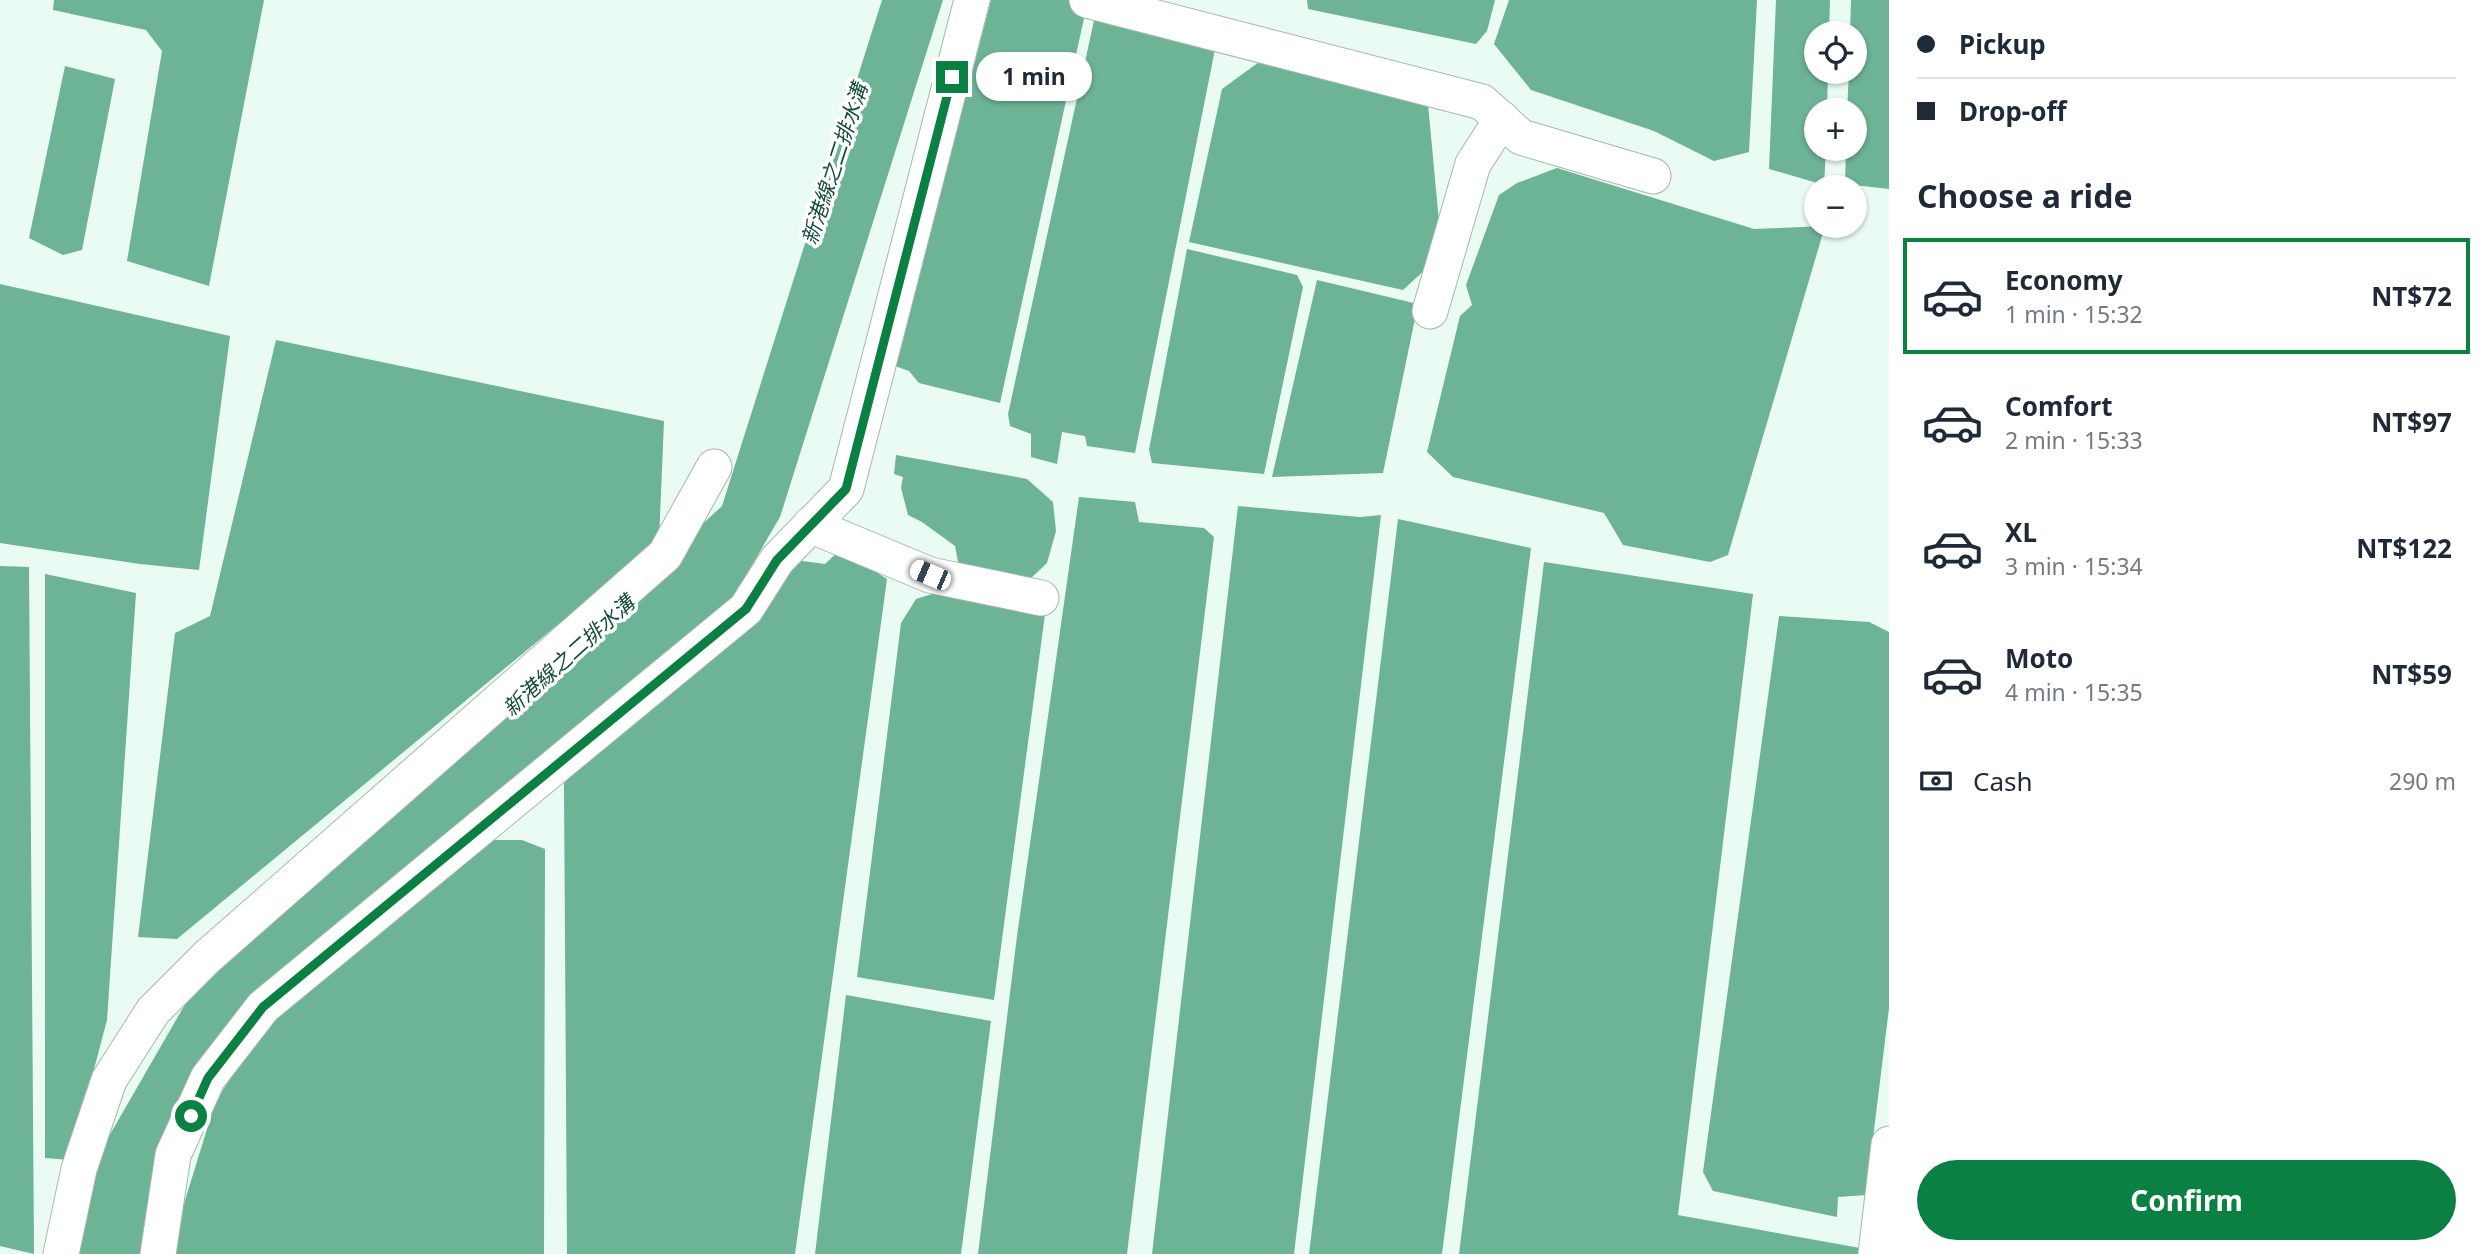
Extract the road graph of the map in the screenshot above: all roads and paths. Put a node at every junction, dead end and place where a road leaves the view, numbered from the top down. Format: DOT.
graph roads {
  1 [pos="972,0"];
  2 [pos="1087,0"];
  3 [pos="1173,0"];
  4 [pos="1233,15"];
  5 [pos="1502,119"];
  6 [pos="1653,176"];
  7 [pos="1430,311"];
  8 [pos="714,467"];
  9 [pos="810,525"];
  10 [pos="1041,598"];
  11 [pos="1889,1144"];
  12 [pos="61,1254"];
  13 [pos="158,1254"];
  14 [pos="1876,1254"];
  1 -- 9 [label="lane"];
  2 -- 5 [label="lane"];
  3 -- 4 [label="lane"];
  5 -- 6 [label="lane"];
  5 -- 7 [label="lane"];
  8 -- 12 [label="lane"];
  9 -- 10 [label="lane"];
  9 -- 13 [label="lane"];
  11 -- 14 [label="lane"];
}
